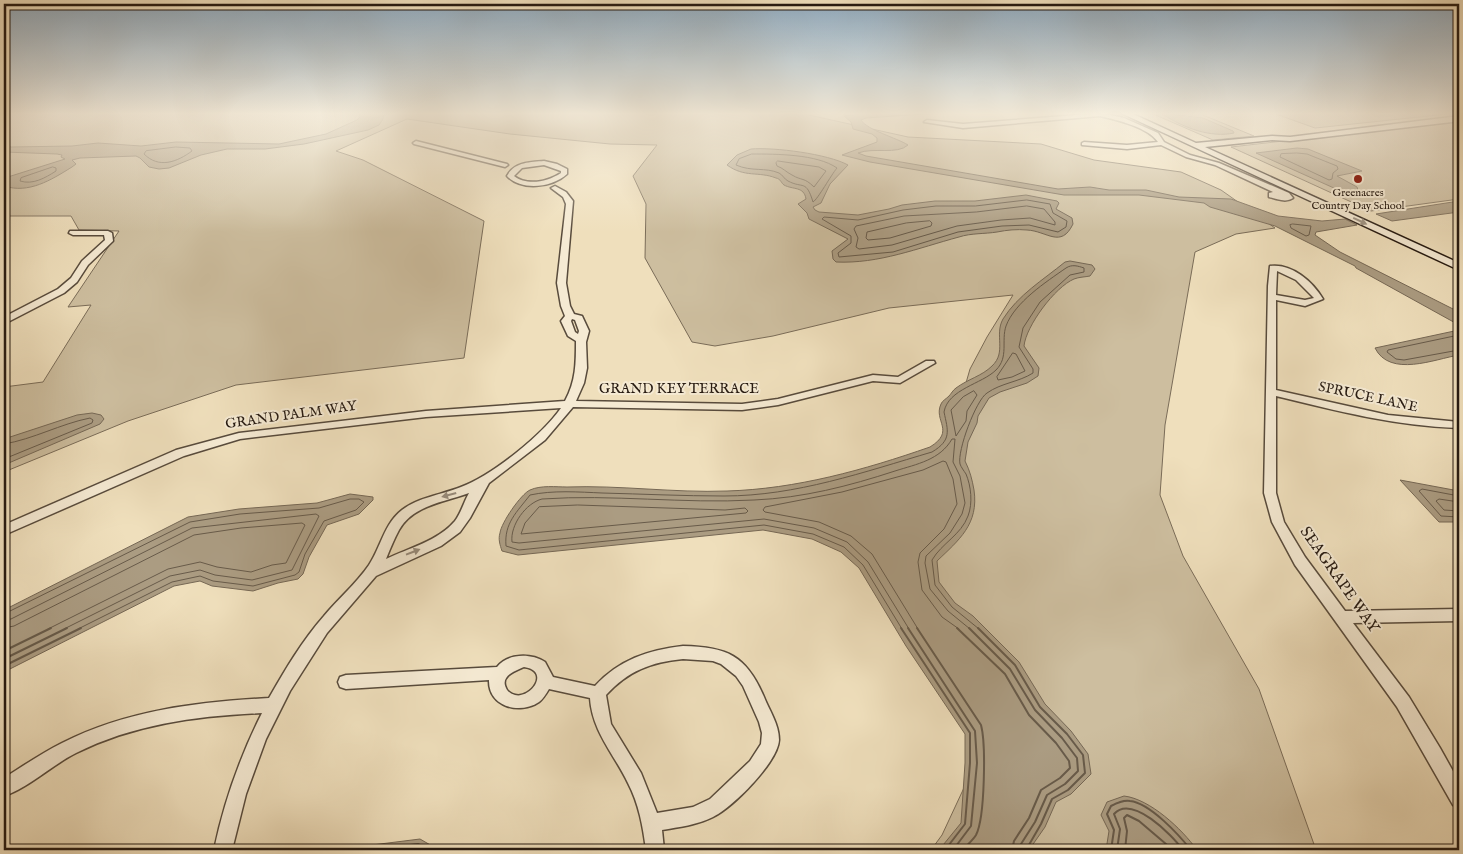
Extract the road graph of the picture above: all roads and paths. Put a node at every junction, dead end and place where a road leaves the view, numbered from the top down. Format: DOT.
graph roads {
  1 [pos="458,153"];
  2 [pos="1182,153"];
  3 [pos="1213,153"];
  4 [pos="1233,153"];
  5 [pos="505,165"];
  6 [pos="525,165"];
  7 [pos="512,170"];
  8 [pos="558,178"];
  9 [pos="534,183"];
  10 [pos="556,188"];
  11 [pos="1280,193"];
  12 [pos="73,233"];
  13 [pos="1459,257"];
  14 [pos="1459,267"];
  15 [pos="1272,297"];
  16 [pos="4,321"];
  17 [pos="930,363"];
  18 [pos="1271,392"];
  19 [pos="569,404"];
  20 [pos="1459,425"];
  21 [pos="493,474"];
  22 [pos="4,530"];
  23 [pos="370,574"];
  24 [pos="1342,616"];
  25 [pos="1459,616"];
  26 [pos="500,673"];
  27 [pos="346,682"];
  28 [pos="545,682"];
  29 [pos="598,693"];
  30 [pos="273,705"];
  31 [pos="4,788"];
  32 [pos="1459,799"];
  33 [pos="651,824"];
  34 [pos="223,850"];
  35 [pos="655,850"];
  1 -- 5 [label="street"];
  2 -- 11 [label="street"];
  3 -- 14 [label="main road, one-way"];
  4 -- 13 [label="main road"];
  5 -- 6 [label="street"];
  5 -- 7 [label="street"];
  6 -- 7 [label="street"];
  6 -- 8 [label="street"];
  7 -- 9 [label="street"];
  8 -- 9 [label="street"];
  8 -- 10 [label="street"];
  9 -- 10 [label="street"];
  10 -- 19 [label="street"];
  12 -- 16 [label="street"];
  15 -- 15 [label="street, SEAGRAPE WAY"];
  15 -- 18 [label="street, SEAGRAPE WAY"];
  17 -- 19 [label="street, GRAND KEY TERRACE"];
  18 -- 20 [label="street, SPRUCE LANE"];
  18 -- 24 [label="street, SEAGRAPE WAY"];
  19 -- 21 [label="street"];
  19 -- 22 [label="street, GRAND PALM WAY"];
  23 -- 21 [label="street, one-way"];
  21 -- 23 [label="street, one-way"];
  23 -- 30 [label="street"];
  24 -- 25 [label="street"];
  24 -- 32 [label="street, SEAGRAPE WAY"];
  26 -- 27 [label="street"];
  26 -- 28 [label="street"];
  26 -- 28 [label="street"];
  28 -- 29 [label="street"];
  29 -- 33 [label="street"];
  29 -- 33 [label="street"];
  30 -- 31 [label="street"];
  30 -- 34 [label="street"];
  33 -- 35 [label="street"];
}
